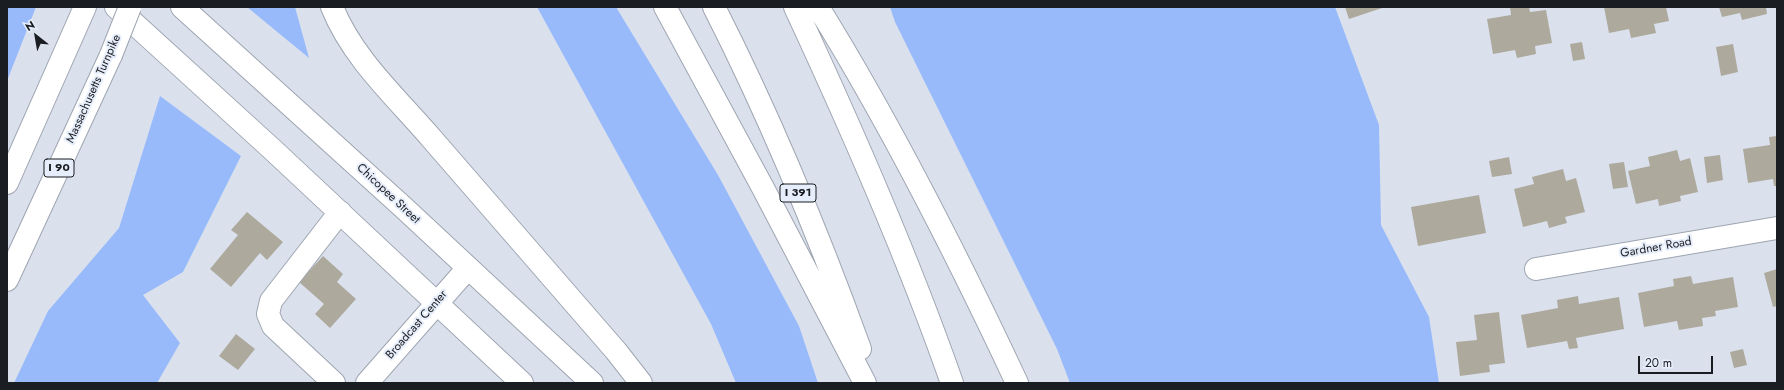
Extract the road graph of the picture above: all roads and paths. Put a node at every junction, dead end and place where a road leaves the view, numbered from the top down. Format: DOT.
graph roads {
  1 [pos="116,7"];
  2 [pos="130,7"];
  3 [pos="182,7"];
  4 [pos="332,7"];
  5 [pos="665,7"];
  6 [pos="714,7"];
  7 [pos="795,7"];
  8 [pos="818,7"];
  9 [pos="81,15"];
  10 [pos="7,183"];
  11 [pos="340,212"];
  12 [pos="1777,228"];
  13 [pos="468,268"];
  14 [pos="1536,269"];
  15 [pos="7,280"];
  16 [pos="437,302"];
  17 [pos="369,382"];
  18 [pos="334,383"];
  19 [pos="522,383"];
  20 [pos="592,383"];
  21 [pos="641,383"];
  22 [pos="865,383"];
  23 [pos="873,383"];
  24 [pos="952,383"];
  25 [pos="1017,383"];
  1 -- 11 [label="main road"];
  2 -- 15 [label="main road, Massachusetts Turnpike / I 90, bridge"];
  3 -- 13 [label="main road, Chicopee Street"];
  4 -- 21 [label="main road"];
  5 -- 22 [label="main road"];
  6 -- 23 [label="main road, I 391"];
  7 -- 24 [label="main road"];
  8 -- 25 [label="main road"];
  9 -- 10 [label="main road"];
  11 -- 16 [label="main road"];
  11 -- 18 [label="main road"];
  12 -- 14 [label="main road, Gardner Road"];
  13 -- 16 [label="main road, Broadcast Center"];
  13 -- 20 [label="main road, Chicopee Street"];
  16 -- 17 [label="main road, Broadcast Center"];
  16 -- 19 [label="main road"];
}
